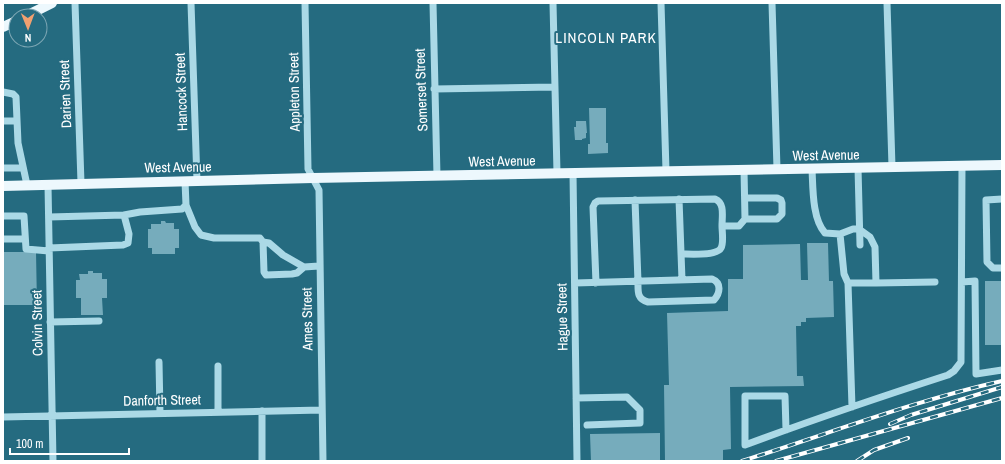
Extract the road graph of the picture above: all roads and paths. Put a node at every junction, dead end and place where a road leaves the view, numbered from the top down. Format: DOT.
graph roads {
  1 [pos="52,3"];
  2 [pos="75,3"];
  3 [pos="191,3"];
  4 [pos="305,3"];
  5 [pos="432,3"];
  6 [pos="553,3"];
  7 [pos="662,3"];
  8 [pos="772,3"];
  9 [pos="886,3"];
  10 [pos="42,8"];
  11 [pos="554,87"];
  12 [pos="434,89"];
  13 [pos="3,92"];
  14 [pos="3,121"];
  15 [pos="17,121"];
  16 [pos="1002,165"];
  17 [pos="962,166"];
  18 [pos="892,167"];
  19 [pos="3,168"];
  20 [pos="24,168"];
  21 [pos="858,168"];
  22 [pos="812,169"];
  23 [pos="744,170"];
  24 [pos="777,170"];
  25 [pos="666,171"];
  26 [pos="557,173"];
  27 [pos="573,173"];
  28 [pos="437,176"];
  29 [pos="313,178"];
  30 [pos="185,181"];
  31 [pos="197,181"];
  32 [pos="81,183"];
  33 [pos="27,185"];
  34 [pos="48,185"];
  35 [pos="3,186"];
  36 [pos="745,198"];
  37 [pos="679,199"];
  38 [pos="1002,199"];
  39 [pos="635,200"];
  40 [pos="186,205"];
  41 [pos="124,215"];
  42 [pos="3,216"];
  43 [pos="49,217"];
  44 [pos="745,219"];
  45 [pos="722,226"];
  46 [pos="859,229"];
  47 [pos="840,234"];
  48 [pos="3,239"];
  49 [pos="25,239"];
  50 [pos="263,242"];
  51 [pos="860,245"];
  52 [pos="49,249"];
  53 [pos="681,254"];
  54 [pos="319,266"];
  55 [pos="304,267"];
  56 [pos="1002,268"];
  57 [pos="682,280"];
  58 [pos="638,282"];
  59 [pos="935,282"];
  60 [pos="962,282"];
  61 [pos="575,283"];
  62 [pos="596,283"];
  63 [pos="848,283"];
  64 [pos="876,283"];
  65 [pos="99,321"];
  66 [pos="50,322"];
  67 [pos="159,362"];
  68 [pos="218,366"];
  69 [pos="1002,370"];
  70 [pos="576,398"];
  71 [pos="852,407"];
  72 [pos="322,410"];
  73 [pos="262,411"];
  74 [pos="218,412"];
  75 [pos="160,413"];
  76 [pos="52,416"];
  77 [pos="3,417"];
  78 [pos="587,424"];
  79 [pos="786,430"];
  80 [pos="52,461"];
  81 [pos="262,461"];
  82 [pos="323,461"];
  83 [pos="577,461"];
  1 -- 10 [label="main road"];
  2 -- 32 [label="street, Darien Street"];
  3 -- 31 [label="street, Hancock Street"];
  4 -- 29 [label="street, Appleton Street"];
  5 -- 12 [label="street, Somerset Street"];
  6 -- 11 [label="street"];
  7 -- 25 [label="street"];
  8 -- 24 [label="street"];
  9 -- 18 [label="street"];
  11 -- 12 [label="street"];
  11 -- 26 [label="street"];
  12 -- 28 [label="street, Somerset Street"];
  13 -- 15 [label="street"];
  14 -- 15 [label="street"];
  15 -- 20 [label="street"];
  16 -- 17 [label="main road, West Avenue"];
  17 -- 18 [label="main road, West Avenue"];
  17 -- 60 [label="street"];
  18 -- 21 [label="main road, West Avenue"];
  19 -- 20 [label="street"];
  20 -- 33 [label="street"];
  21 -- 22 [label="main road, West Avenue"];
  21 -- 46 [label="street"];
  22 -- 24 [label="main road, West Avenue"];
  22 -- 47 [label="street"];
  23 -- 24 [label="main road, West Avenue"];
  23 -- 25 [label="main road, West Avenue"];
  23 -- 36 [label="street"];
  25 -- 27 [label="main road, West Avenue"];
  26 -- 27 [label="main road, West Avenue"];
  26 -- 28 [label="main road, West Avenue"];
  27 -- 61 [label="street, Hague Street"];
  28 -- 29 [label="main road, West Avenue"];
  29 -- 31 [label="main road, West Avenue"];
  29 -- 54 [label="street, Ames Street"];
  30 -- 31 [label="main road, West Avenue"];
  30 -- 32 [label="main road, West Avenue"];
  30 -- 40 [label="street"];
  32 -- 34 [label="main road, West Avenue"];
  33 -- 34 [label="main road, West Avenue"];
  33 -- 35 [label="main road, West Avenue"];
  34 -- 43 [label="street, Colvin Street"];
  36 -- 44 [label="street"];
  36 -- 44 [label="street"];
  37 -- 39 [label="street"];
  37 -- 45 [label="street"];
  37 -- 53 [label="street"];
  38 -- 56 [label="street"];
  39 -- 58 [label="street"];
  39 -- 62 [label="street"];
  40 -- 41 [label="street"];
  40 -- 50 [label="street"];
  41 -- 43 [label="street"];
  41 -- 52 [label="street"];
  42 -- 49 [label="street"];
  43 -- 52 [label="street, Colvin Street"];
  44 -- 45 [label="street"];
  45 -- 53 [label="street"];
  46 -- 47 [label="street"];
  46 -- 51 [label="street"];
  46 -- 64 [label="street"];
  47 -- 63 [label="street"];
  48 -- 49 [label="street"];
  49 -- 52 [label="street"];
  50 -- 55 [label="street"];
  50 -- 55 [label="street"];
  52 -- 66 [label="street, Colvin Street"];
  53 -- 57 [label="street"];
  54 -- 55 [label="street"];
  54 -- 72 [label="street, Ames Street"];
  57 -- 58 [label="street"];
  57 -- 58 [label="street"];
  58 -- 62 [label="street"];
  59 -- 64 [label="street"];
  60 -- 69 [label="street"];
  60 -- 71 [label="street"];
  61 -- 62 [label="street"];
  61 -- 70 [label="street, Hague Street"];
  63 -- 64 [label="street"];
  63 -- 71 [label="street"];
  65 -- 66 [label="street"];
  66 -- 76 [label="street, Colvin Street"];
  67 -- 75 [label="street"];
  68 -- 74 [label="street"];
  70 -- 78 [label="street"];
  70 -- 83 [label="street, Hague Street"];
  71 -- 79 [label="street"];
  72 -- 73 [label="street, Danforth Street"];
  72 -- 82 [label="street, Ames Street"];
  73 -- 74 [label="street, Danforth Street"];
  73 -- 81 [label="street"];
  74 -- 75 [label="street, Danforth Street"];
  75 -- 76 [label="street, Danforth Street"];
  76 -- 77 [label="street, Danforth Street"];
  76 -- 80 [label="street, Colvin Street"];
  79 -- 79 [label="street"];
}
